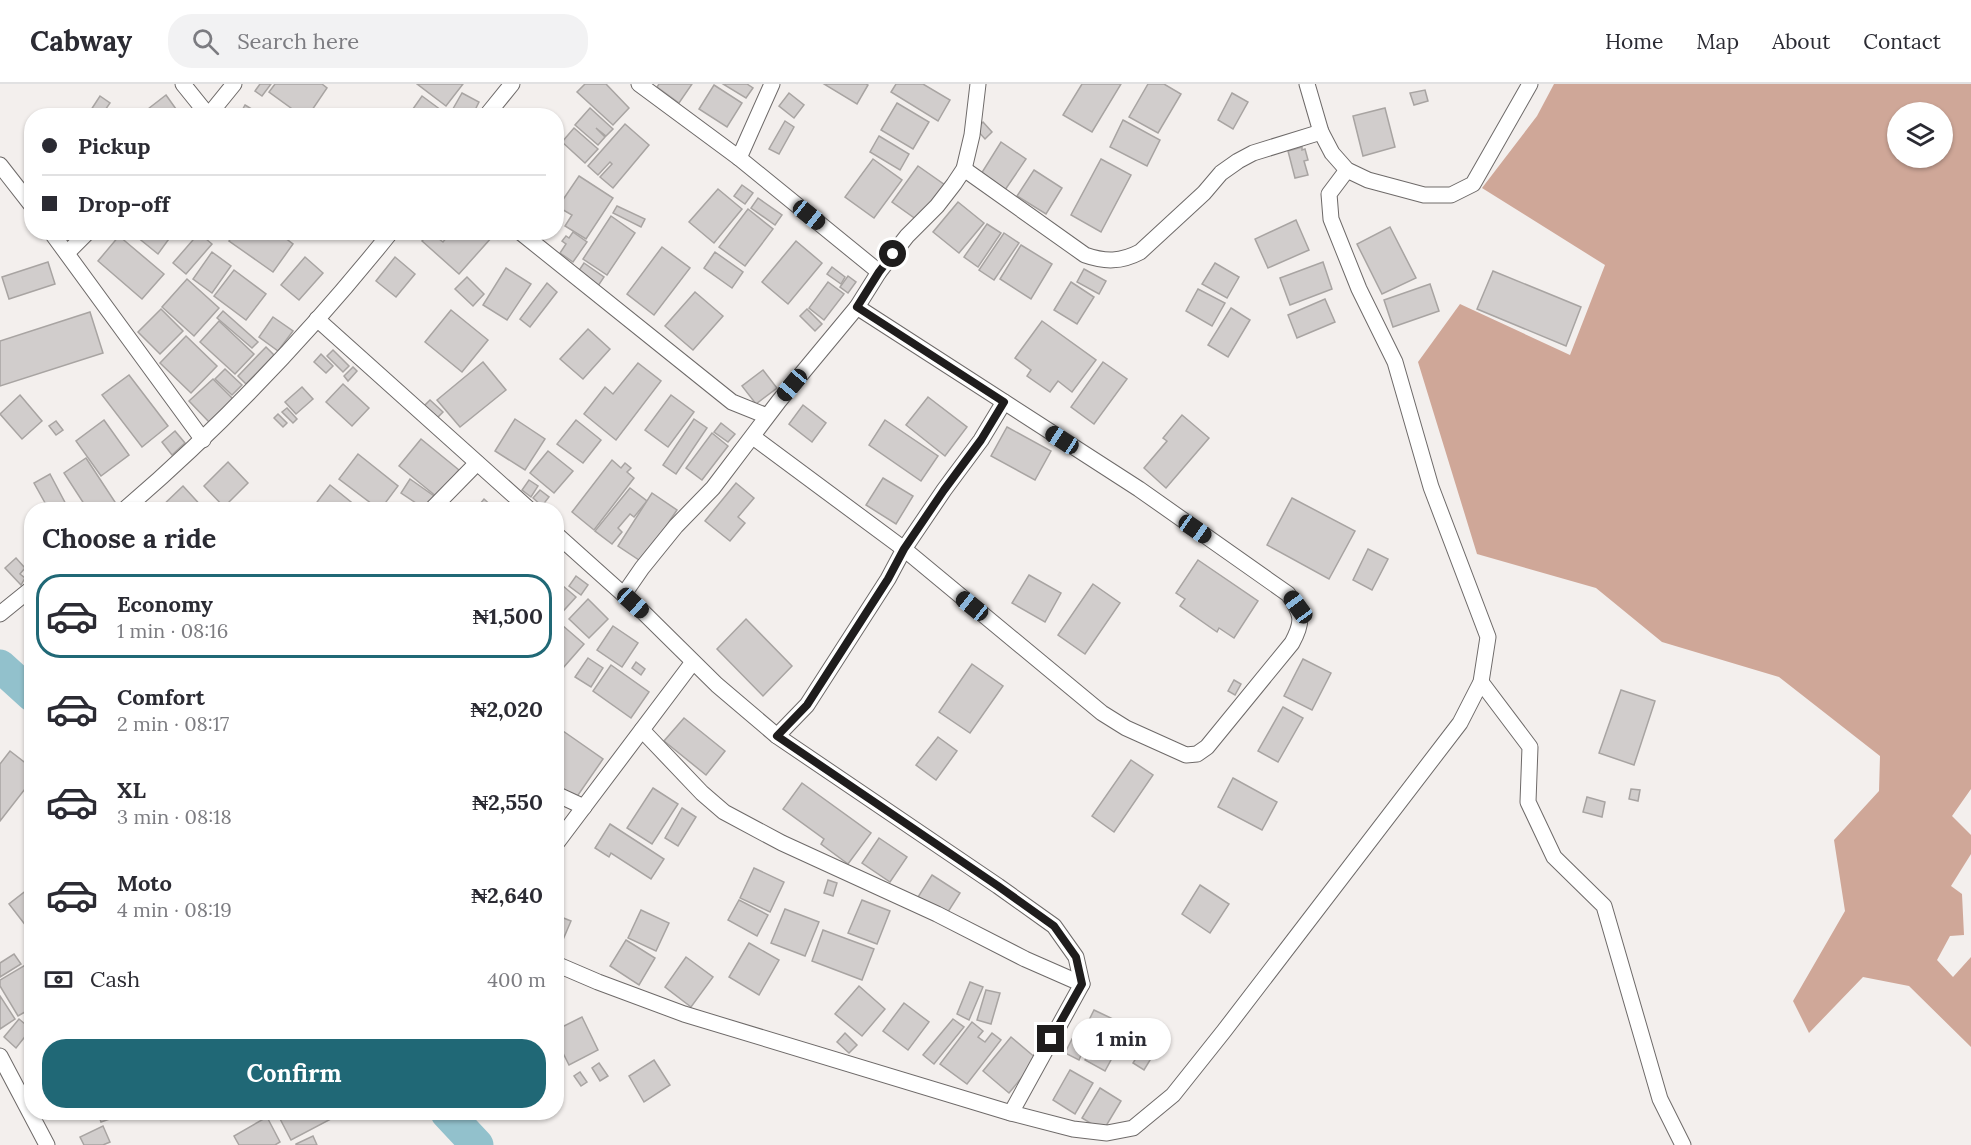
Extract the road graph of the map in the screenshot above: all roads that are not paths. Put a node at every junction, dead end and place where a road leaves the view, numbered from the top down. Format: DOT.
graph roads {
  1 [pos="183,84"];
  2 [pos="234,84"];
  3 [pos="512,84"];
  4 [pos="639,84"];
  5 [pos="772,84"];
  6 [pos="978,84"];
  7 [pos="1307,84"];
  8 [pos="1530,84"];
  9 [pos="202,108"];
  10 [pos="214,108"];
  11 [pos="492,108"];
  12 [pos="1321,132"];
  13 [pos="739,158"];
  14 [pos="0,165"];
  15 [pos="964,169"];
  16 [pos="1347,170"];
  17 [pos="24,196"];
  18 [pos="57,240"];
  19 [pos="79,240"];
  20 [pos="384,240"];
  21 [pos="530,240"];
  22 [pos="67,253"];
  23 [pos="879,272"];
  24 [pos="857,307"];
  25 [pos="317,319"];
  26 [pos="1004,402"];
  27 [pos="767,416"];
  28 [pos="753,437"];
  29 [pos="203,440"];
  30 [pos="477,463"];
  31 [pos="133,502"];
  32 [pos="439,502"];
  33 [pos="521,502"];
  34 [pos="564,541"];
  35 [pos="904,549"];
  36 [pos="24,594"];
  37 [pos="624,594"];
  38 [pos="0,614"];
  39 [pos="693,662"];
  40 [pos="1481,682"];
  41 [pos="642,730"];
  42 [pos="777,736"];
  43 [pos="564,798"];
  44 [pos="584,807"];
  45 [pos="564,833"];
  46 [pos="564,967"];
  47 [pos="1082,984"];
  48 [pos="0,1056"];
  49 [pos="24,1103"];
  50 [pos="1011,1113"];
  51 [pos="32,1120"];
  52 [pos="44,1143"];
  53 [pos="1683,1145"];
  1 -- 9 [label="street"];
  2 -- 10 [label="street"];
  3 -- 11 [label="street"];
  4 -- 13 [label="street"];
  5 -- 13 [label="street"];
  6 -- 15 [label="street"];
  7 -- 12 [label="street"];
  8 -- 16 [label="street"];
  12 -- 15 [label="street"];
  12 -- 16 [label="street"];
  13 -- 23 [label="street"];
  14 -- 17 [label="street"];
  15 -- 23 [label="street"];
  16 -- 40 [label="street"];
  18 -- 22 [label="street"];
  19 -- 22 [label="street"];
  20 -- 25 [label="street"];
  21 -- 27 [label="street"];
  22 -- 29 [label="street"];
  23 -- 24 [label="street"];
  24 -- 26 [label="street"];
  24 -- 27 [label="street"];
  25 -- 29 [label="street"];
  25 -- 30 [label="street"];
  26 -- 35 [label="street"];
  26 -- 35 [label="street"];
  27 -- 28 [label="street"];
  28 -- 35 [label="street"];
  28 -- 37 [label="street"];
  29 -- 31 [label="street"];
  30 -- 32 [label="street"];
  30 -- 33 [label="street"];
  34 -- 37 [label="street"];
  35 -- 42 [label="street"];
  36 -- 38 [label="street"];
  37 -- 39 [label="street"];
  39 -- 41 [label="street"];
  39 -- 42 [label="street"];
  40 -- 50 [label="street"];
  40 -- 53 [label="street"];
  41 -- 44 [label="street"];
  41 -- 47 [label="street"];
  42 -- 47 [label="street"];
  43 -- 44 [label="street"];
  44 -- 45 [label="street"];
  46 -- 50 [label="street"];
  47 -- 50 [label="street"];
  48 -- 49 [label="street"];
  51 -- 52 [label="street"];
}
